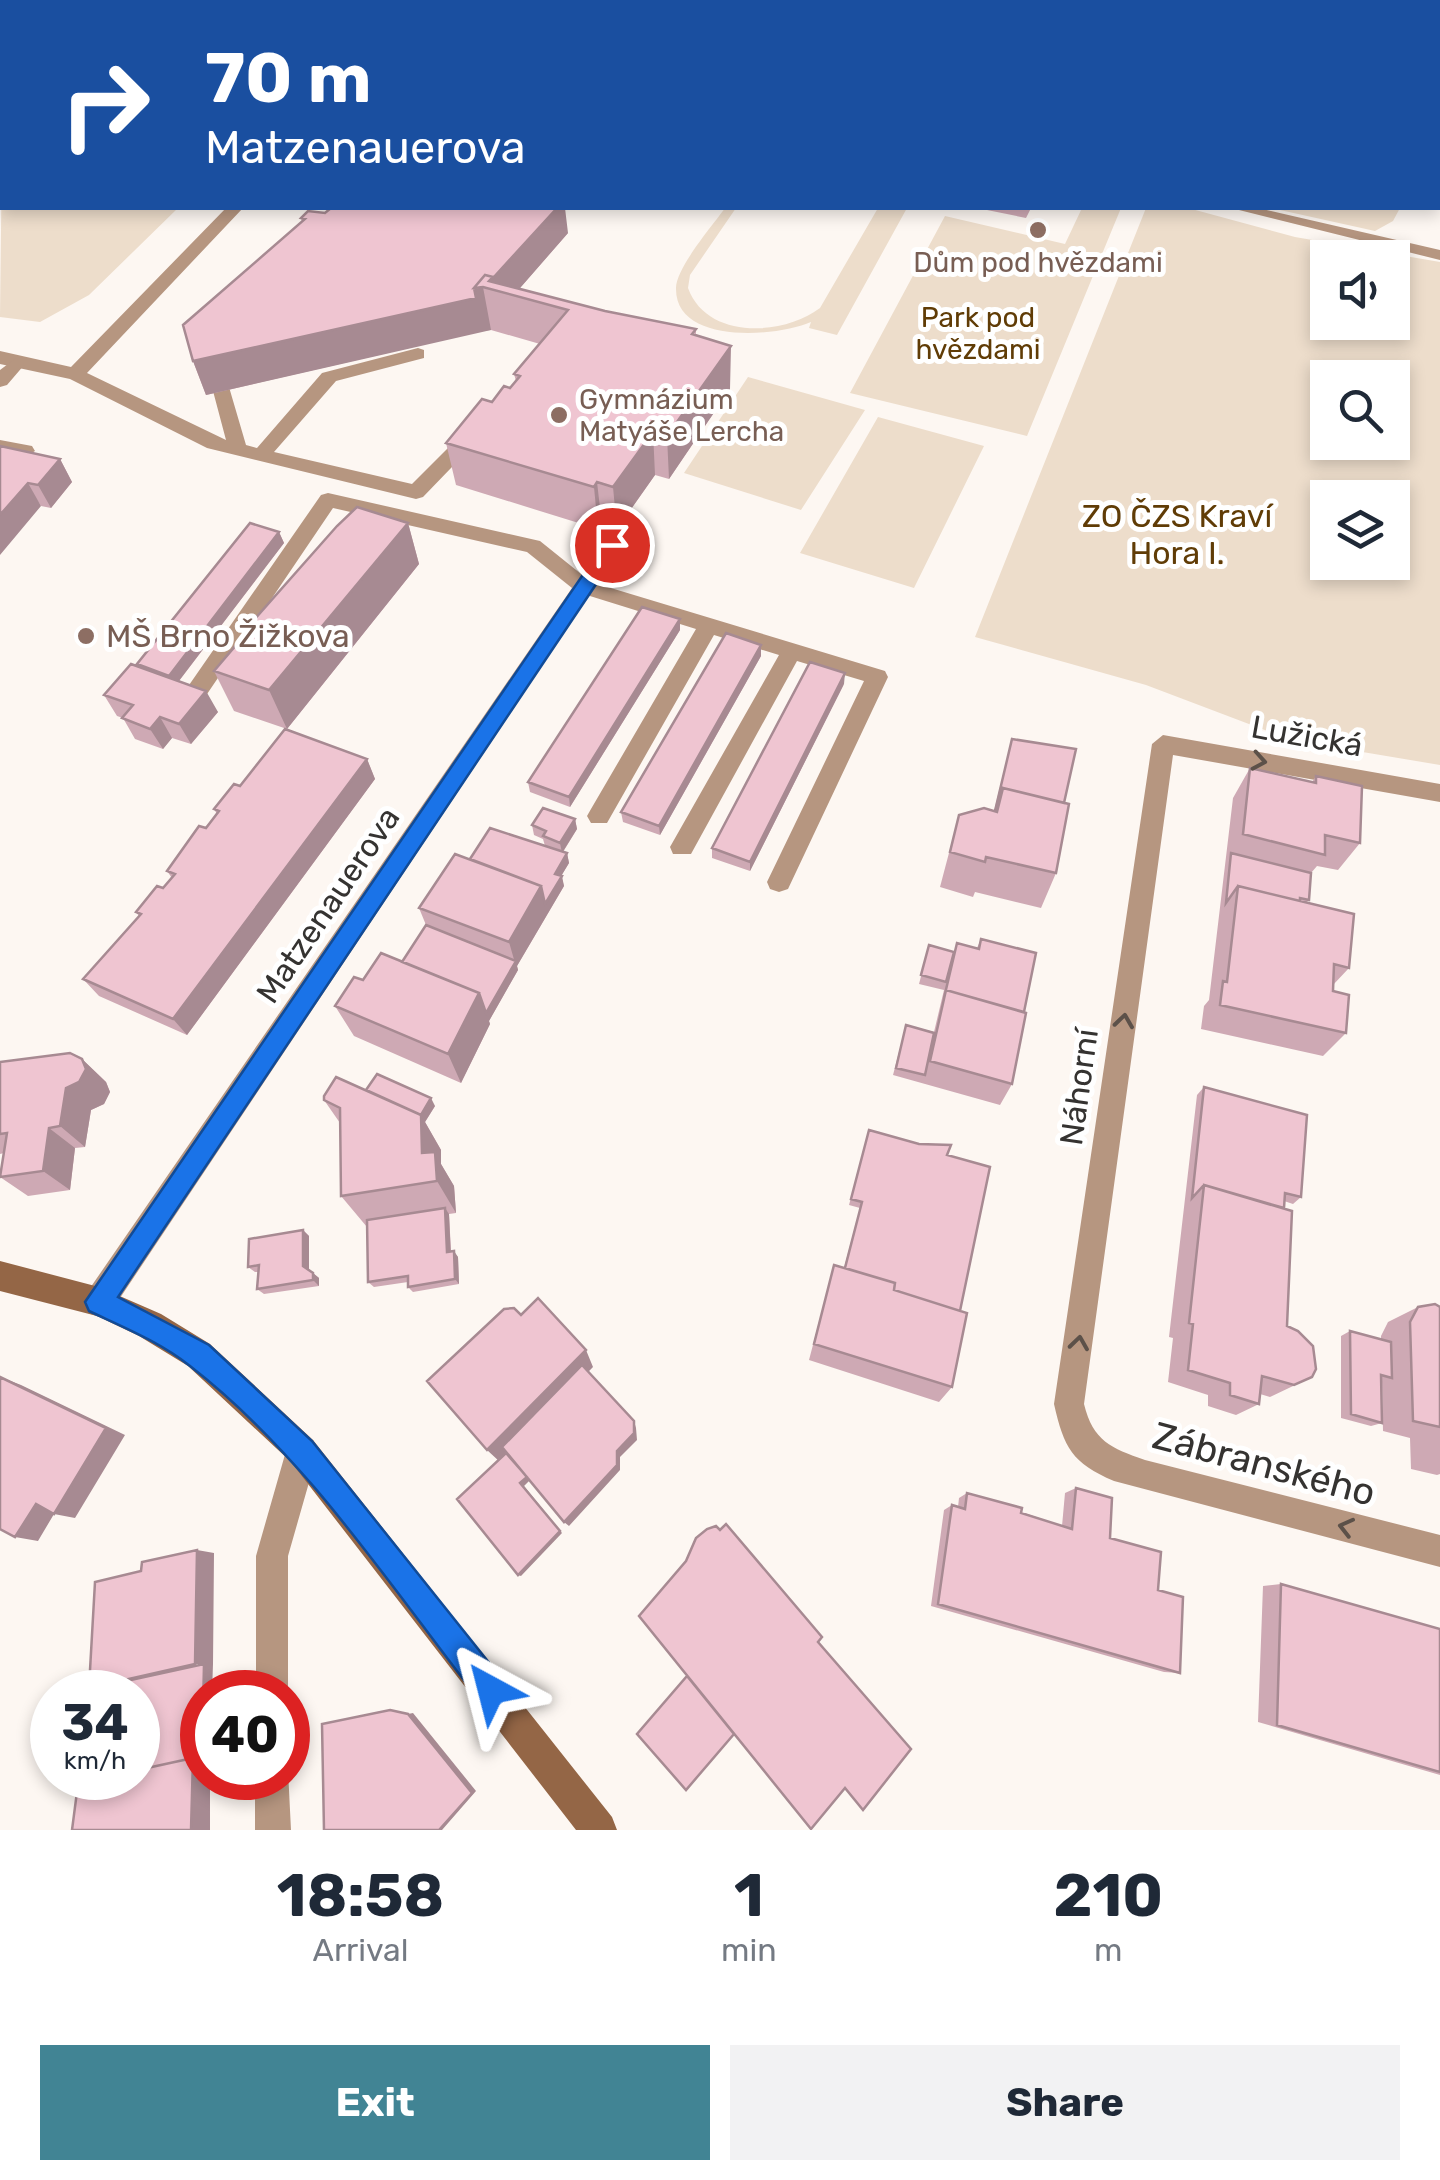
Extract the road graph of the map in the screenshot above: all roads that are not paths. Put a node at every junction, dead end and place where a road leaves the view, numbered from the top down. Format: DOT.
graph roads {
  1 [pos="233,210"];
  2 [pos="1247,210"];
  3 [pos="1440,256"];
  4 [pos="418,354"];
  5 [pos="8,360"];
  6 [pos="75,374"];
  7 [pos="0,381"];
  8 [pos="222,391"];
  9 [pos="490,417"];
  10 [pos="0,446"];
  11 [pos="238,450"];
  12 [pos="25,451"];
  13 [pos="262,455"];
  14 [pos="612,545"];
  15 [pos="584,586"];
  16 [pos="709,625"];
  17 [pos="792,651"];
  18 [pos="195,694"];
  19 [pos="1163,744"];
  20 [pos="1440,793"];
  21 [pos="599,816"];
  22 [pos="682,847"];
  23 [pos="779,882"];
  24 [pos="0,1276"];
  25 [pos="99,1302"];
  26 [pos="1076,1439"];
  27 [pos="302,1451"];
  28 [pos="1440,1552"];
  29 [pos="273,1670"];
  30 [pos="273,1800"];
  31 [pos="273,1830"];
  32 [pos="599,1830"];
  1 -- 6 [label="street"];
  2 -- 3 [label="street"];
  4 -- 13 [label="street"];
  5 -- 6 [label="street"];
  5 -- 7 [label="street"];
  6 -- 11 [label="street"];
  8 -- 11 [label="street"];
  9 -- 13 [label="street"];
  10 -- 12 [label="street"];
  11 -- 13 [label="street"];
  14 -- 15 [label="street, Matzenauerova"];
  15 -- 16 [label="street"];
  15 -- 18 [label="street"];
  15 -- 25 [label="street, Matzenauerova"];
  16 -- 17 [label="street"];
  16 -- 21 [label="street"];
  17 -- 22 [label="street"];
  17 -- 23 [label="street"];
  19 -- 20 [label="street, Lužická, one-way"];
  26 -- 19 [label="street, Náhorní, one-way"];
  24 -- 25 [label="street"];
  25 -- 27 [label="street"];
  28 -- 26 [label="street, Zábranského, one-way"];
  27 -- 29 [label="street"];
  27 -- 32 [label="street"];
  30 -- 31 [label="street"];
}
